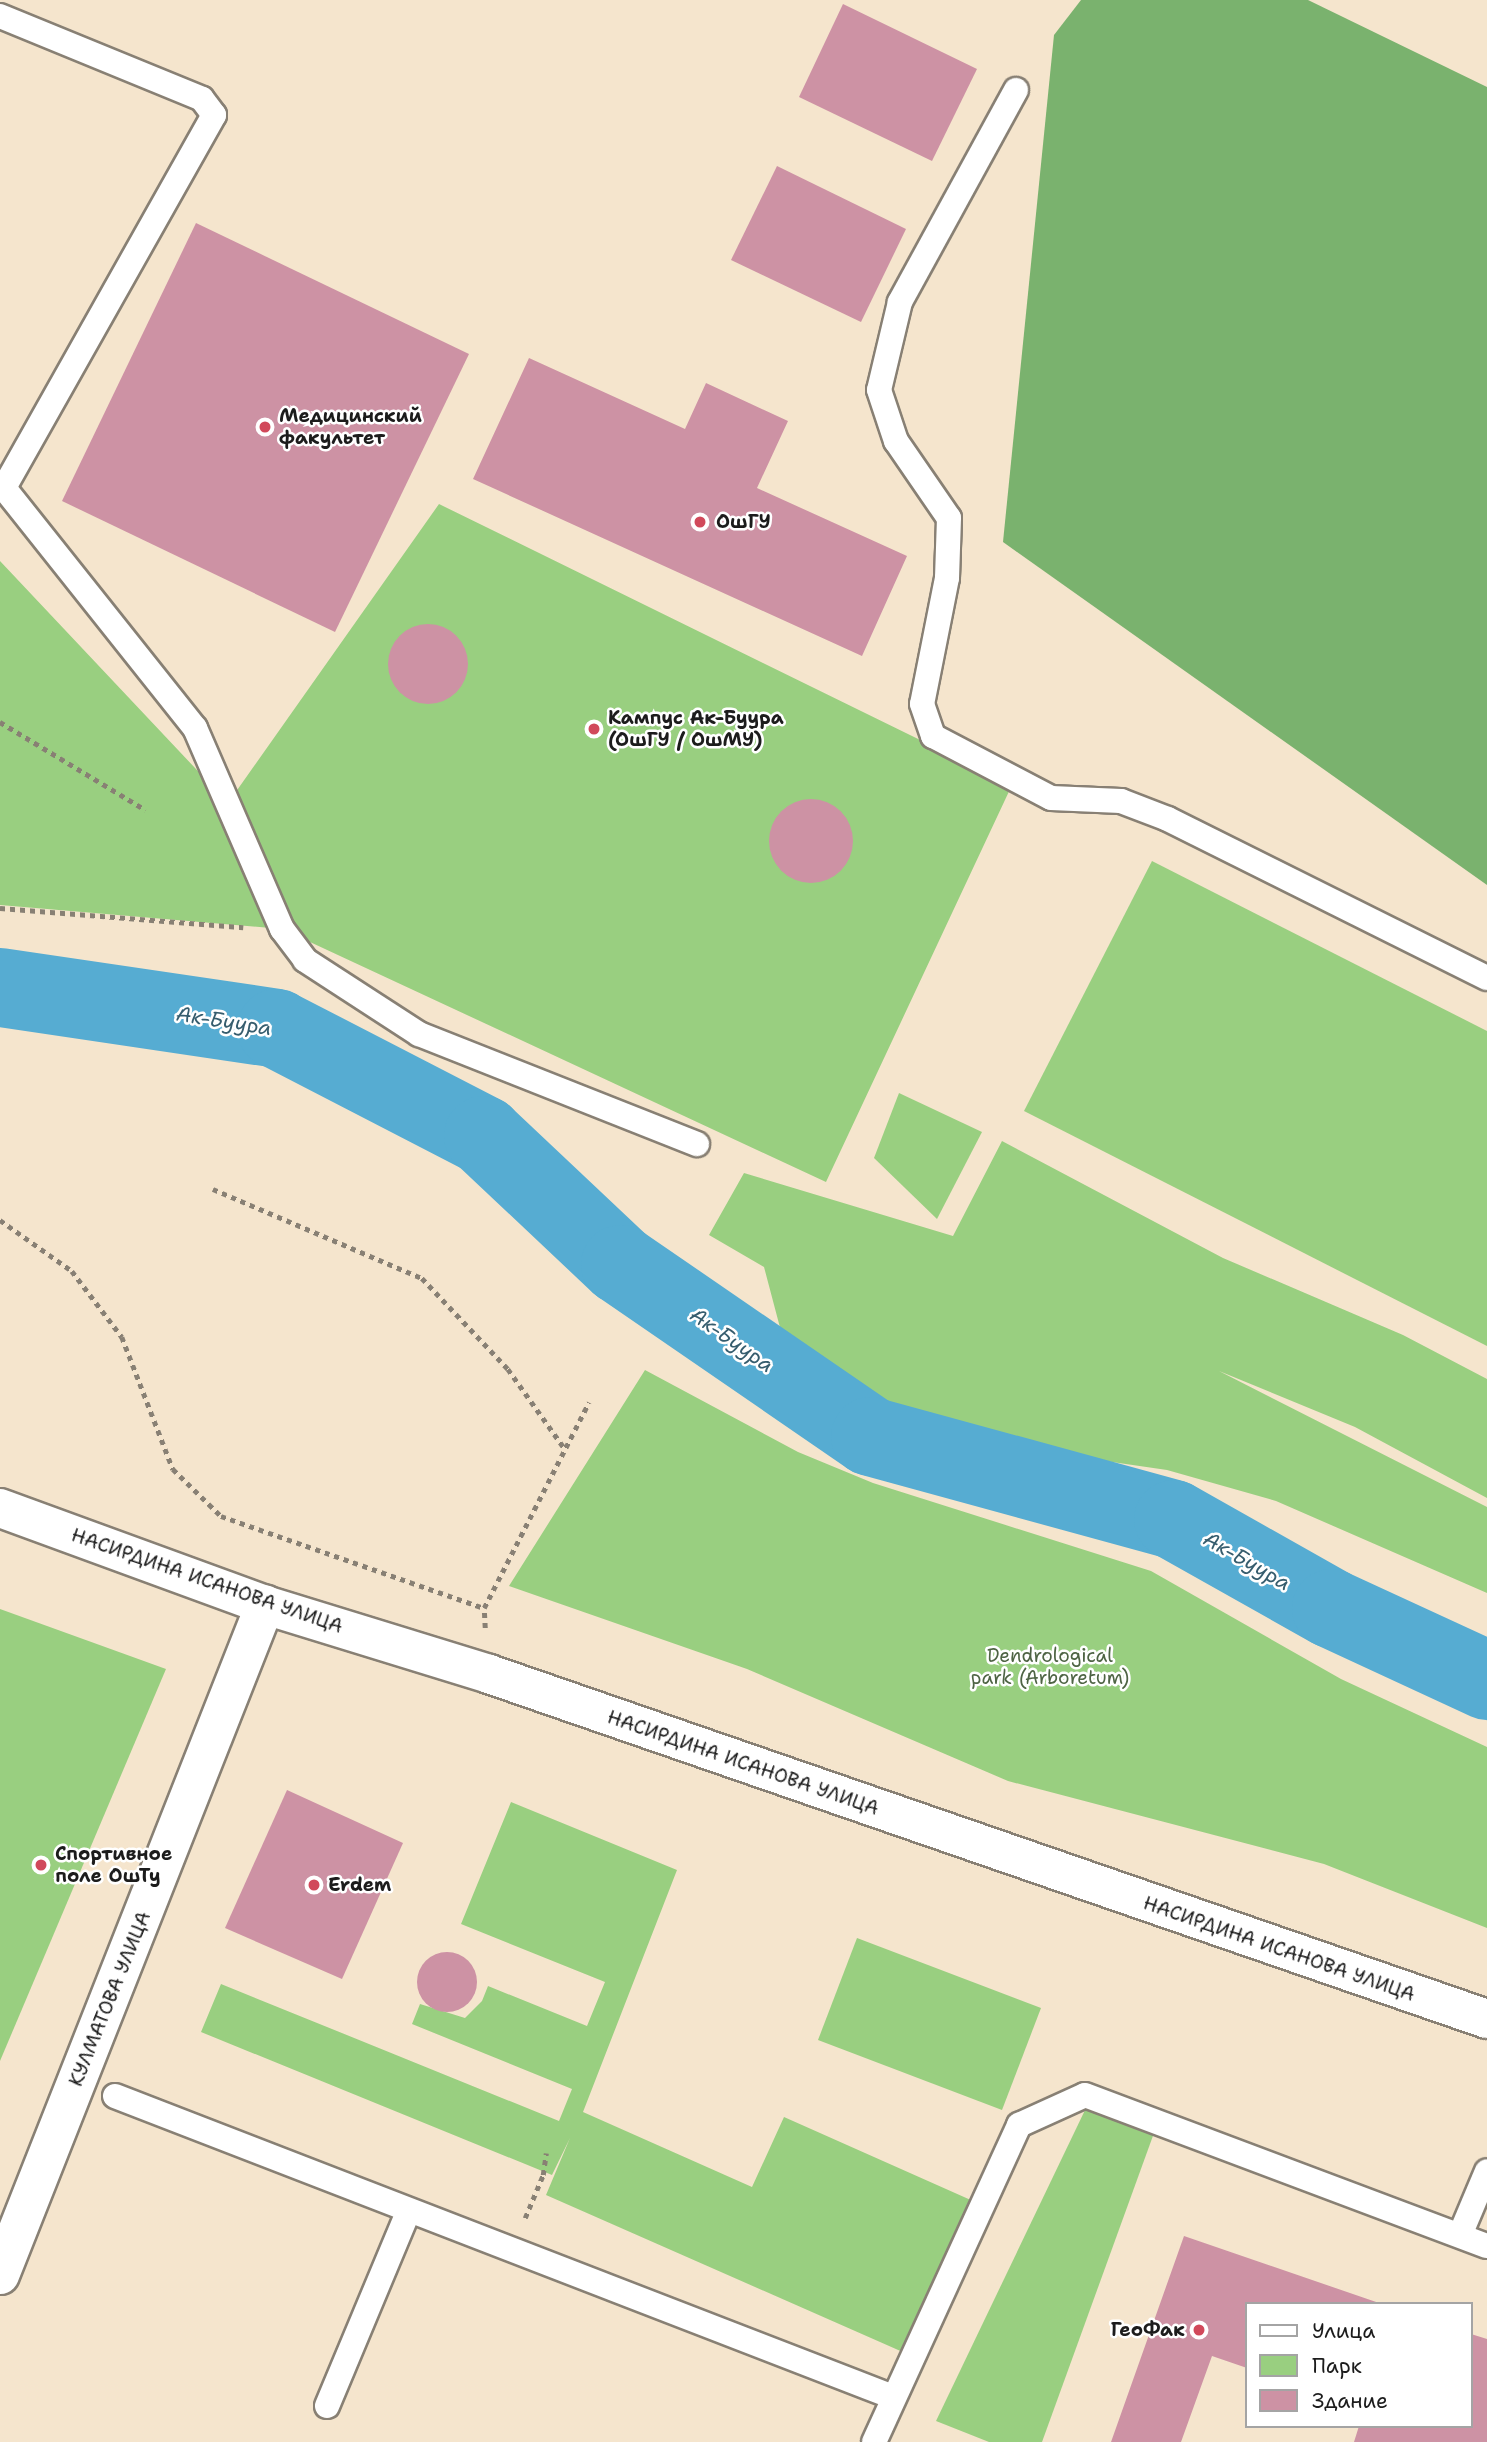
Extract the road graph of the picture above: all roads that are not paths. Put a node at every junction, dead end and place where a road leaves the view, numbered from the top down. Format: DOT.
graph roads {
  1 [pos="0,16"];
  2 [pos="1016,90"];
  3 [pos="1487,978"];
  4 [pos="697,1144"];
  5 [pos="0,1508"];
  6 [pos="265,1605"];
  7 [pos="1487,2019"];
  8 [pos="115,2096"];
  9 [pos="1487,2171"];
  10 [pos="410,2210"];
  11 [pos="1460,2235"];
  12 [pos="1487,2246"];
  13 [pos="0,2275"];
  14 [pos="893,2397"];
  15 [pos="327,2406"];
  16 [pos="874,2442"];
  1 -- 4 [label="lane"];
  2 -- 3 [label="lane"];
  5 -- 6 [label="main road, НАСИРДИНА ИСАНОВА УЛИЦА"];
  6 -- 7 [label="main road, НАСИРДИНА ИСАНОВА УЛИЦА"];
  6 -- 13 [label="main road, КУЛМАТОВА УЛИЦА"];
  8 -- 10 [label="lane"];
  9 -- 11 [label="lane"];
  10 -- 14 [label="lane"];
  10 -- 15 [label="lane"];
  11 -- 12 [label="lane"];
  11 -- 14 [label="lane"];
  14 -- 16 [label="lane"];
}
